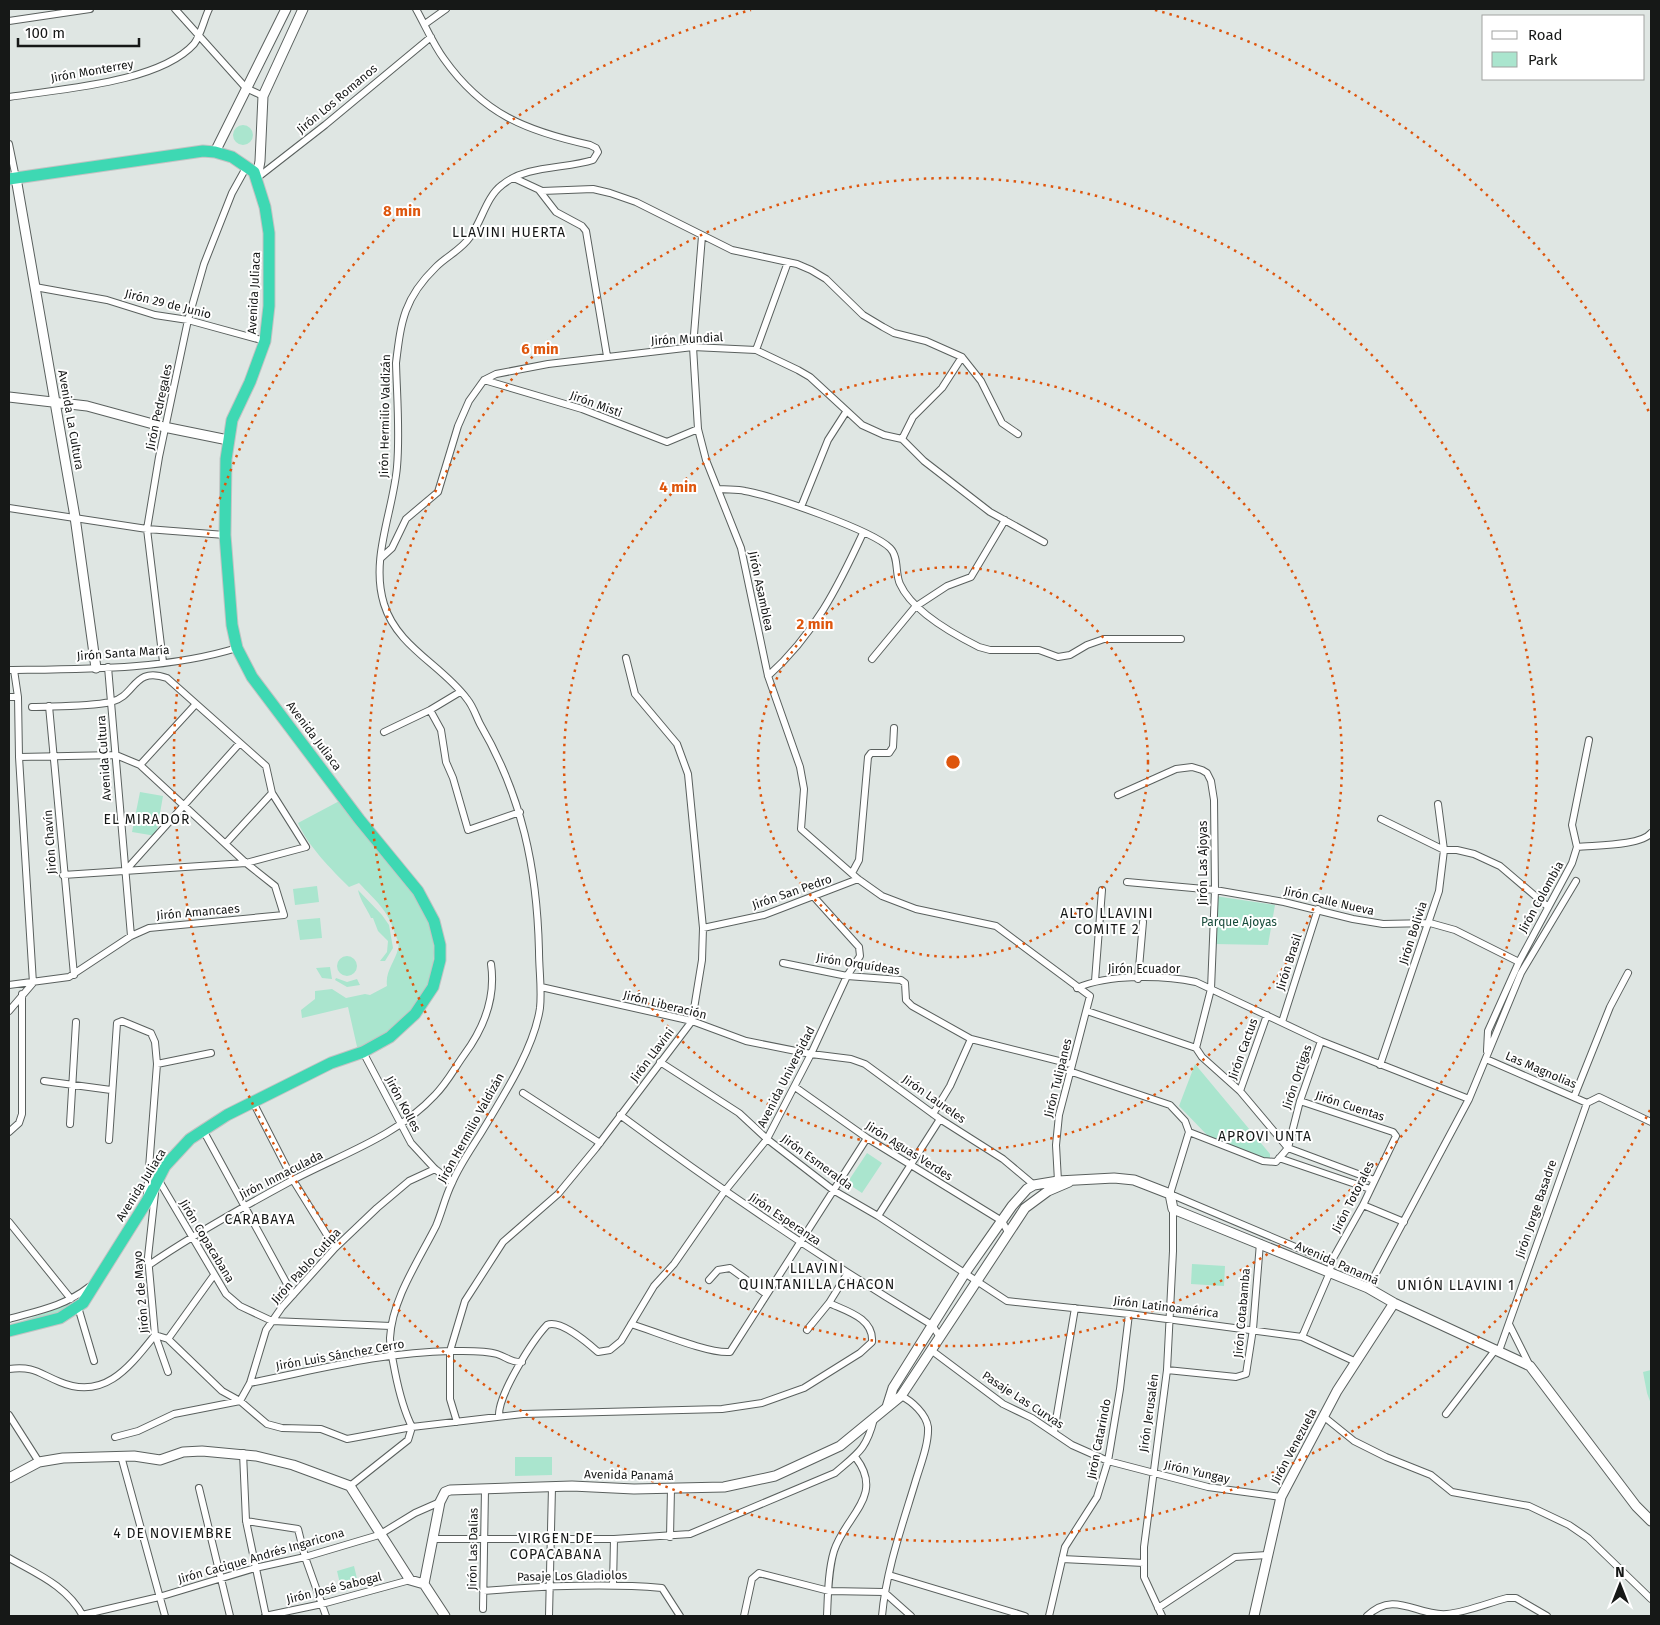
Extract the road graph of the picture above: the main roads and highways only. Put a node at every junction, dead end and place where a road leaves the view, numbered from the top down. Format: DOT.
graph roads {
  1 [pos="12,178"];
  2 [pos="9,1331"];
  1 -- 2 [label="highway, Avenida Juliaca"];
}
